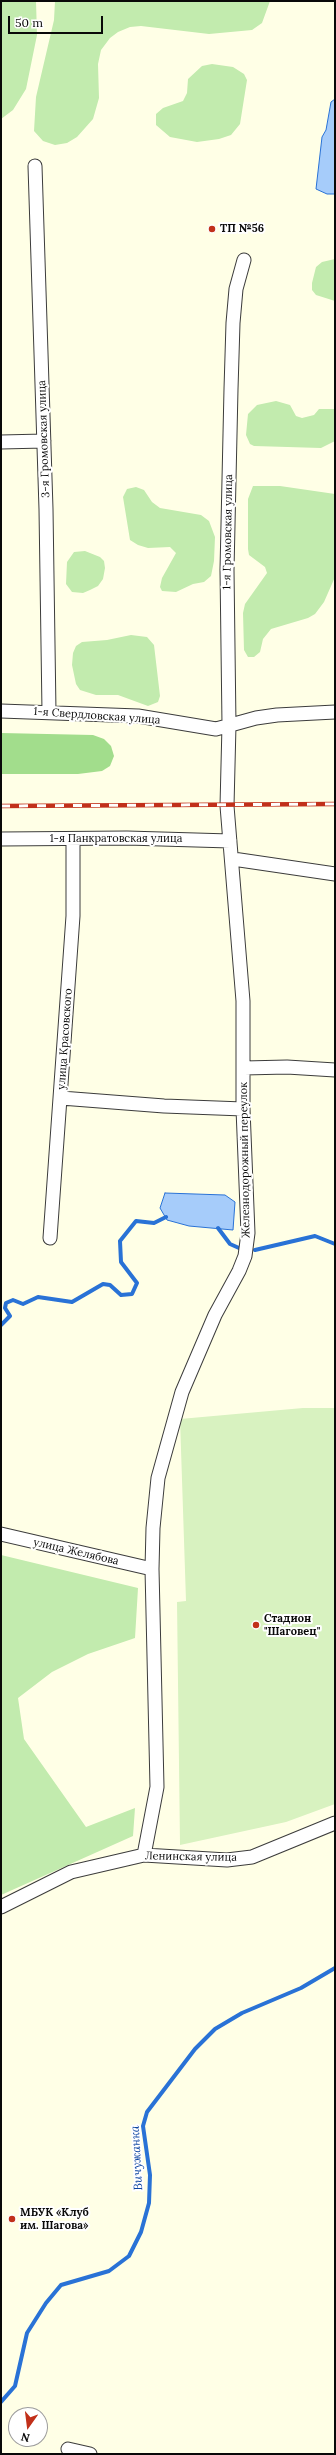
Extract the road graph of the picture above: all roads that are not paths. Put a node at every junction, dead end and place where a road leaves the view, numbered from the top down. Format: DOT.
graph roads {
  1 [pos="35,166"];
  2 [pos="244,260"];
  3 [pos="1,442"];
  4 [pos="44,442"];
  5 [pos="1,711"];
  6 [pos="49,712"];
  7 [pos="335,712"];
  8 [pos="229,725"];
  9 [pos="227,806"];
  10 [pos="1,839"];
  11 [pos="73,839"];
  12 [pos="230,841"];
  13 [pos="233,858"];
  14 [pos="335,874"];
  15 [pos="244,1068"];
  16 [pos="335,1070"];
  17 [pos="61,1098"];
  18 [pos="243,1109"];
  19 [pos="50,1238"];
  20 [pos="1,1534"];
  21 [pos="152,1569"];
  22 [pos="335,1823"];
  23 [pos="144,1855"];
  24 [pos="1,1907"];
  25 [pos="68,2449"];
  26 [pos="90,2454"];
  1 -- 4 [label="street, 3-я Громовская улица"];
  2 -- 8 [label="street, 1-я Громовская улица"];
  3 -- 4 [label="street"];
  4 -- 6 [label="street, 3-я Громовская улица"];
  5 -- 6 [label="street, 1-я Свердловская улица"];
  6 -- 8 [label="street, 1-я Свердловская улица"];
  7 -- 8 [label="street, 1-я Свердловская улица"];
  8 -- 9 [label="street, 1-я Громовская улица"];
  9 -- 12 [label="street, Железнодорожный переулок"];
  10 -- 11 [label="street, 1-я Панкратовская улица"];
  11 -- 12 [label="street, 1-я Панкратовская улица"];
  11 -- 17 [label="street, улица Красовского"];
  12 -- 13 [label="street, Железнодорожный переулок"];
  13 -- 14 [label="street"];
  13 -- 15 [label="street, Железнодорожный переулок"];
  15 -- 16 [label="street"];
  15 -- 18 [label="street, Железнодорожный переулок"];
  17 -- 18 [label="street"];
  17 -- 19 [label="street, улица Красовского"];
  18 -- 21 [label="street, Железнодорожный переулок"];
  20 -- 21 [label="street, улица Желябова"];
  21 -- 23 [label="street, Железнодорожный переулок"];
  22 -- 23 [label="street, Ленинская улица"];
  23 -- 24 [label="street, Ленинская улица"];
  25 -- 26 [label="street"];
}
